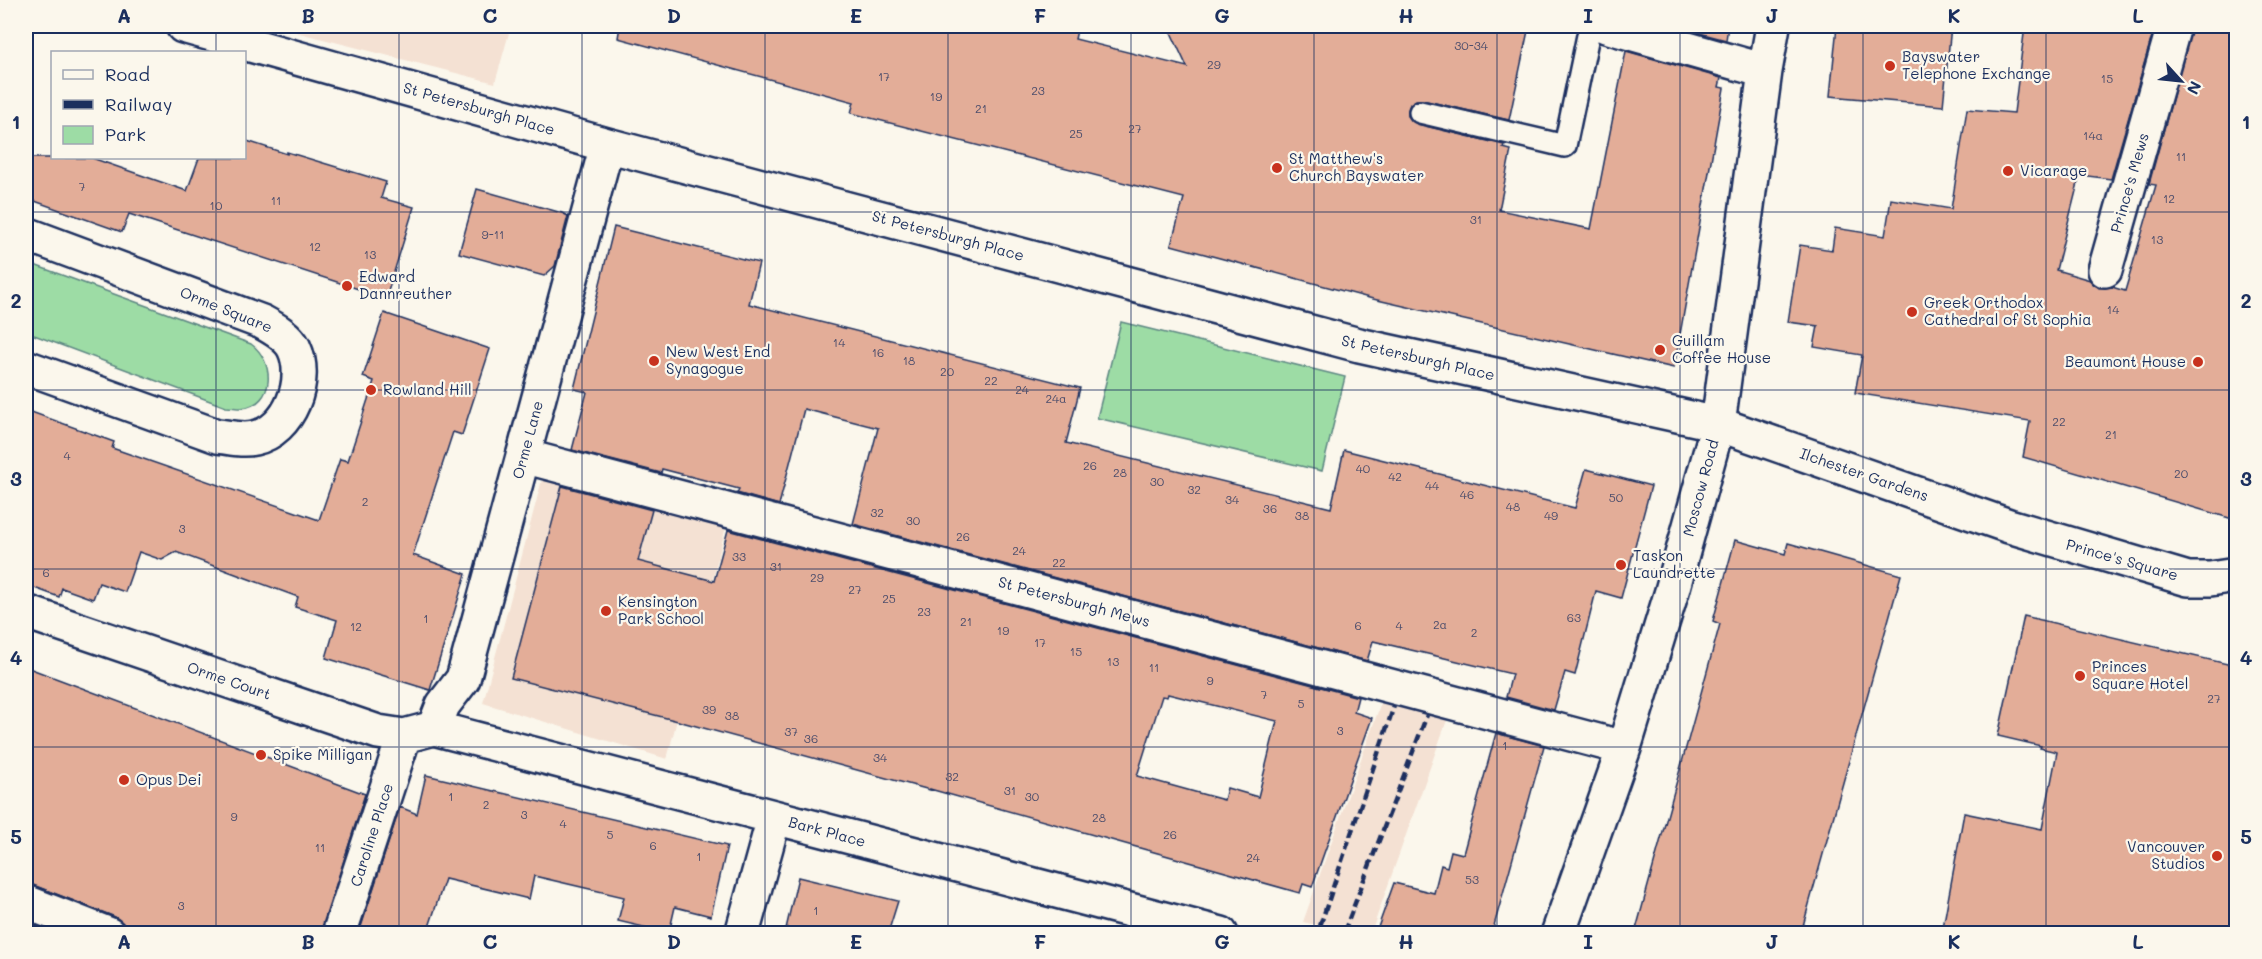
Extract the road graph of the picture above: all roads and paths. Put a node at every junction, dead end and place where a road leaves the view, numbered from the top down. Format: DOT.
graph roads {
  1 [pos="183,26"];
  2 [pos="1590,26"];
  3 [pos="1606,26"];
  4 [pos="1773,26"];
  5 [pos="2174,26"];
  6 [pos="1765,71"];
  7 [pos="1420,112"];
  8 [pos="608,145"];
  9 [pos="26,234"];
  10 [pos="2105,270"];
  11 [pos="26,367"];
  12 [pos="1718,424"];
  13 [pos="523,456"];
  14 [pos="2009,526"];
  15 [pos="2236,575"];
  16 [pos="26,612"];
  17 [pos="419,732"];
  18 [pos="1624,748"];
  19 [pos="774,818"];
  20 [pos="26,902"];
  21 [pos="108,933"];
  22 [pos="339,933"];
  23 [pos="742,933"];
  24 [pos="1221,933"];
  25 [pos="1558,933"];
  1 -- 8 [label="street, St Petersburgh Place"];
  2 -- 7 [label="lane"];
  3 -- 6 [label="street"];
  4 -- 6 [label="street, Moscow Road"];
  5 -- 10 [label="street, Prince's Mews"];
  6 -- 12 [label="street, Moscow Road"];
  8 -- 12 [label="street, St Petersburgh Place"];
  8 -- 13 [label="street, Orme Lane"];
  9 -- 11 [label="street, Orme Square"];
  12 -- 14 [label="street, Ilchester Gardens"];
  12 -- 18 [label="street, Moscow Road"];
  13 -- 17 [label="street, Orme Lane"];
  13 -- 18 [label="street, St Petersburgh Mews"];
  14 -- 15 [label="street, Prince's Square"];
  16 -- 17 [label="street, Orme Court"];
  17 -- 19 [label="street, Bark Place"];
  17 -- 22 [label="street, Caroline Place"];
  18 -- 25 [label="street, Moscow Road"];
  19 -- 23 [label="street"];
  19 -- 24 [label="street, Bark Place"];
  20 -- 21 [label="street"];
}
